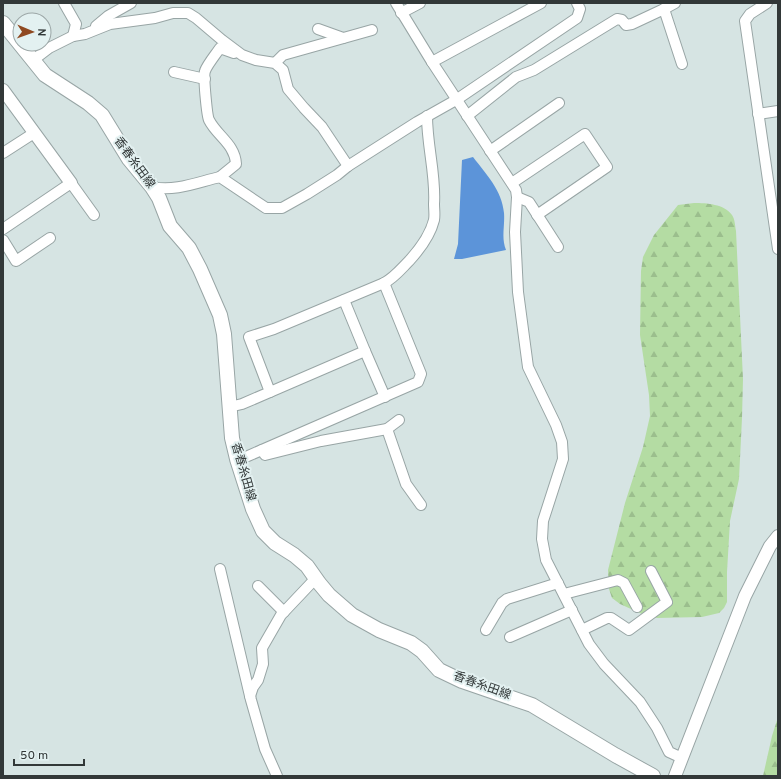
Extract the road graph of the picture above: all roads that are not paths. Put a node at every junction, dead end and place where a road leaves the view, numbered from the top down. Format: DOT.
graph roads {
  1 [pos="64,3"];
  2 [pos="131,3"];
  3 [pos="396,3"];
  4 [pos="420,3"];
  5 [pos="541,3"];
  6 [pos="577,3"];
  7 [pos="675,3"];
  8 [pos="767,3"];
  9 [pos="664,9"];
  10 [pos="401,13"];
  11 [pos="3,23"];
  12 [pos="318,28"];
  13 [pos="372,30"];
  14 [pos="85,34"];
  15 [pos="73,36"];
  16 [pos="343,38"];
  17 [pos="242,55"];
  18 [pos="32,61"];
  19 [pos="432,62"];
  20 [pos="275,63"];
  21 [pos="682,64"];
  22 [pos="174,72"];
  23 [pos="204,79"];
  24 [pos="3,90"];
  25 [pos="456,100"];
  26 [pos="560,103"];
  27 [pos="778,111"];
  28 [pos="758,114"];
  29 [pos="427,116"];
  30 [pos="467,116"];
  31 [pos="34,132"];
  32 [pos="490,150"];
  33 [pos="3,153"];
  34 [pos="348,166"];
  35 [pos="220,177"];
  36 [pos="70,183"];
  37 [pos="512,183"];
  38 [pos="152,187"];
  39 [pos="517,196"];
  40 [pos="94,215"];
  41 [pos="537,215"];
  42 [pos="3,229"];
  43 [pos="50,238"];
  44 [pos="3,240"];
  45 [pos="558,247"];
  46 [pos="778,249"];
  47 [pos="384,283"];
  48 [pos="344,300"];
  49 [pos="365,351"];
  50 [pos="270,392"];
  51 [pos="385,396"];
  52 [pos="229,406"];
  53 [pos="399,420"];
  54 [pos="387,428"];
  55 [pos="262,450"];
  56 [pos="238,459"];
  57 [pos="421,506"];
  58 [pos="778,536"];
  59 [pos="220,569"];
  60 [pos="651,571"];
  61 [pos="316,578"];
  62 [pos="558,583"];
  63 [pos="258,586"];
  64 [pos="564,594"];
  65 [pos="636,607"];
  66 [pos="572,610"];
  67 [pos="284,612"];
  68 [pos="486,630"];
  69 [pos="582,630"];
  70 [pos="510,637"];
  71 [pos="250,696"];
  72 [pos="682,758"];
  73 [pos="277,776"];
  74 [pos="653,776"];
  75 [pos="675,776"];
  1 -- 15 [label="street"];
  2 -- 14 [label="street"];
  3 -- 10 [label="street"];
  4 -- 10 [label="street"];
  5 -- 19 [label="street"];
  6 -- 25 [label="street"];
  7 -- 9 [label="street"];
  8 -- 28 [label="street"];
  9 -- 21 [label="street"];
  9 -- 30 [label="street"];
  10 -- 19 [label="street"];
  11 -- 18 [label="main road, 香春糸田線"];
  12 -- 16 [label="street"];
  13 -- 16 [label="street"];
  14 -- 15 [label="street"];
  14 -- 17 [label="street"];
  15 -- 18 [label="street"];
  16 -- 20 [label="street"];
  17 -- 20 [label="street"];
  17 -- 23 [label="street"];
  18 -- 38 [label="main road, 香春糸田線"];
  19 -- 25 [label="street"];
  20 -- 34 [label="street"];
  22 -- 23 [label="street"];
  23 -- 35 [label="street"];
  24 -- 31 [label="street"];
  25 -- 29 [label="street"];
  25 -- 30 [label="street"];
  26 -- 32 [label="street"];
  27 -- 28 [label="street"];
  28 -- 46 [label="street"];
  29 -- 34 [label="street"];
  29 -- 47 [label="street"];
  30 -- 32 [label="street"];
  31 -- 33 [label="street"];
  31 -- 36 [label="street"];
  32 -- 37 [label="street"];
  34 -- 35 [label="street"];
  35 -- 38 [label="street"];
  36 -- 40 [label="street"];
  36 -- 42 [label="street"];
  37 -- 39 [label="street"];
  37 -- 41 [label="street"];
  38 -- 52 [label="main road, 香春糸田線"];
  39 -- 41 [label="street"];
  39 -- 62 [label="street"];
  41 -- 45 [label="street"];
  43 -- 44 [label="street"];
  47 -- 48 [label="street"];
  47 -- 51 [label="street"];
  48 -- 49 [label="street"];
  48 -- 50 [label="street"];
  49 -- 50 [label="street"];
  49 -- 51 [label="street"];
  50 -- 52 [label="street"];
  51 -- 55 [label="street"];
  52 -- 56 [label="main road, 香春糸田線"];
  53 -- 54 [label="street"];
  54 -- 55 [label="street"];
  54 -- 57 [label="street"];
  55 -- 56 [label="street"];
  56 -- 61 [label="main road, 香春糸田線"];
  58 -- 72 [label="street"];
  59 -- 71 [label="street"];
  60 -- 69 [label="street"];
  61 -- 67 [label="street"];
  61 -- 74 [label="main road, 香春糸田線"];
  62 -- 64 [label="street"];
  62 -- 68 [label="street"];
  63 -- 67 [label="street"];
  64 -- 65 [label="street"];
  64 -- 66 [label="street"];
  66 -- 69 [label="street"];
  66 -- 70 [label="street"];
  67 -- 71 [label="street"];
  69 -- 72 [label="street"];
  71 -- 73 [label="street"];
  72 -- 75 [label="street"];
}
